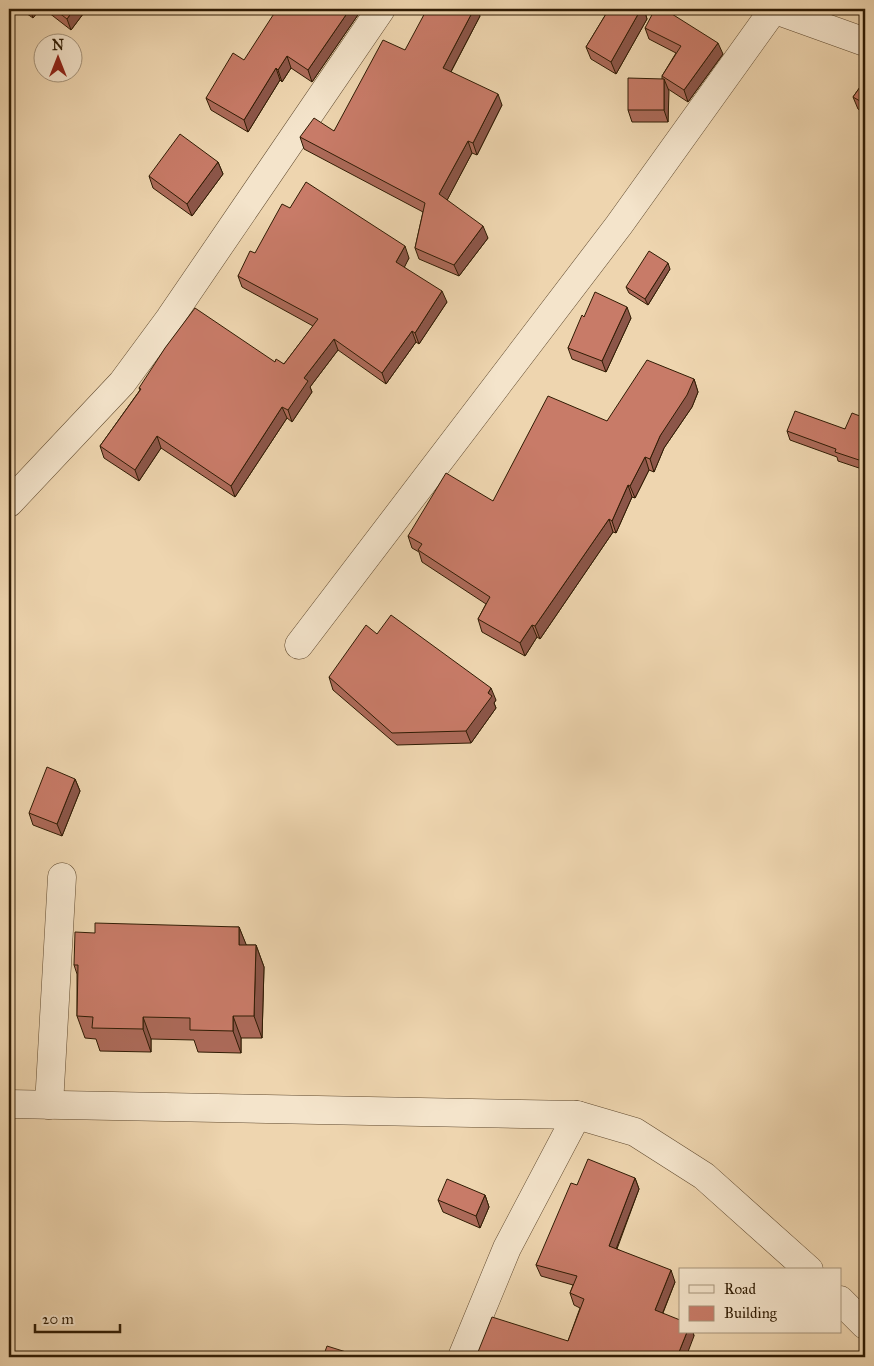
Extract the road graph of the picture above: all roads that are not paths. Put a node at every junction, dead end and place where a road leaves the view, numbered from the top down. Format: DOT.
graph roads {
  1 [pos="381,9"];
  2 [pos="774,9"];
  3 [pos="865,42"];
  4 [pos="9,503"];
  5 [pos="299,645"];
  6 [pos="62,878"];
  7 [pos="9,1104"];
  8 [pos="49,1105"];
  9 [pos="577,1114"];
  10 [pos="807,1268"];
  11 [pos="842,1302"];
  12 [pos="865,1325"];
  13 [pos="462,1357"];
  1 -- 4 [label="street"];
  2 -- 3 [label="street"];
  2 -- 5 [label="street"];
  6 -- 8 [label="street"];
  7 -- 8 [label="street"];
  8 -- 9 [label="street"];
  9 -- 10 [label="street"];
  9 -- 13 [label="street"];
  11 -- 12 [label="street"];
}
